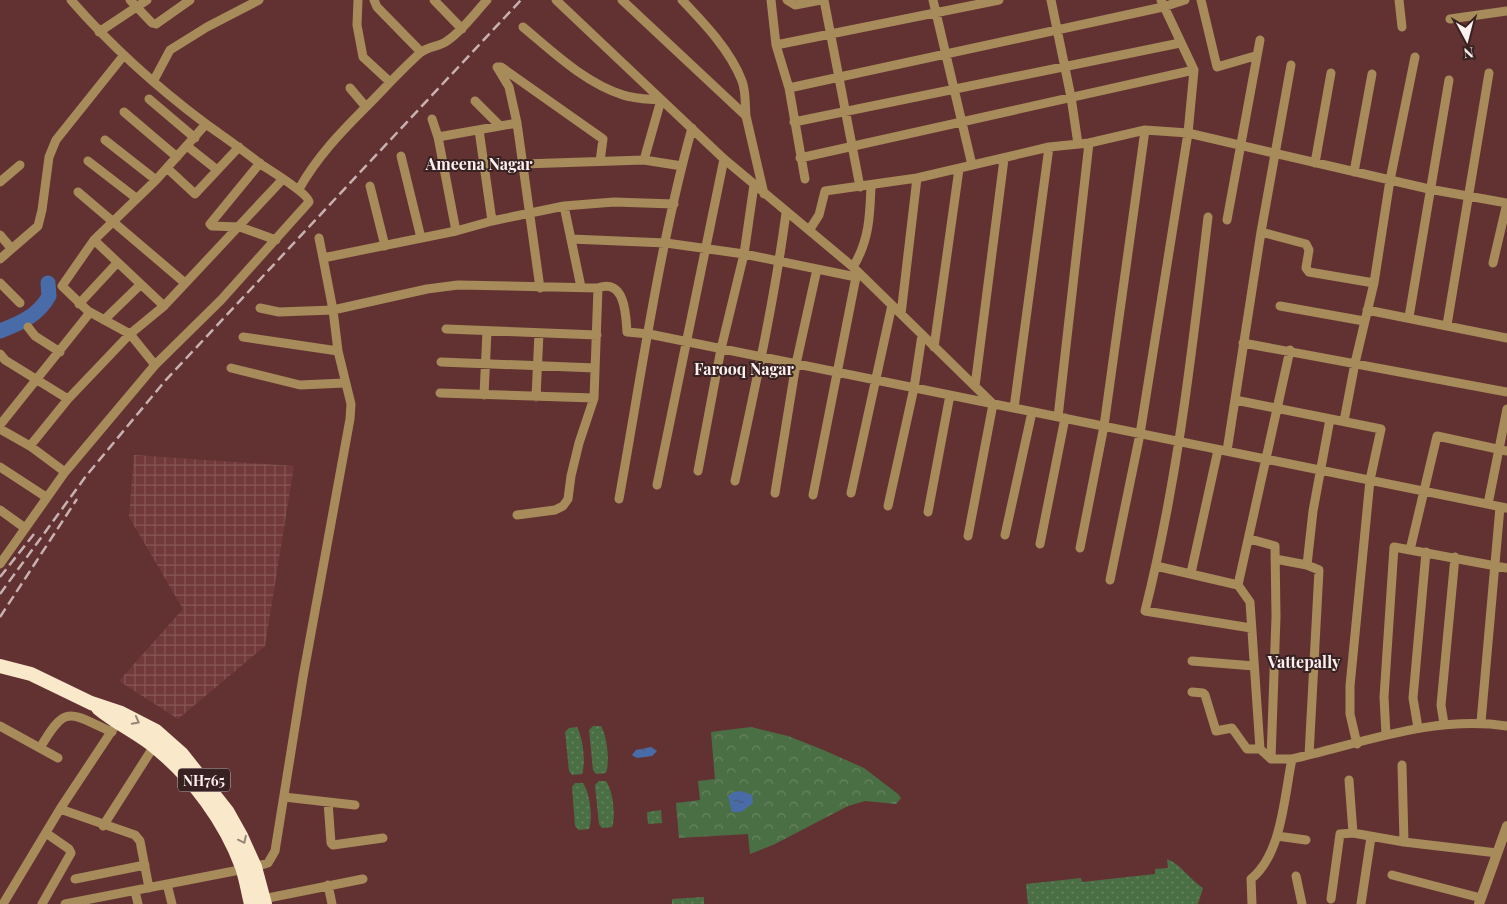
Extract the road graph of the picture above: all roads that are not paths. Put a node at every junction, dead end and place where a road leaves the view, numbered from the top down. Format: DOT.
graph roads {
  1 [pos="71,0"];
  2 [pos="147,0"];
  3 [pos="190,0"];
  4 [pos="259,0"];
  5 [pos="358,0"];
  6 [pos="374,0"];
  7 [pos="434,0"];
  8 [pos="486,0"];
  9 [pos="556,0"];
  10 [pos="622,0"];
  11 [pos="682,0"];
  12 [pos="771,0"];
  13 [pos="787,0"];
  14 [pos="823,0"];
  15 [pos="933,0"];
  16 [pos="999,0"];
  17 [pos="1051,0"];
  18 [pos="1185,0"];
  19 [pos="1200,0"];
  20 [pos="1399,0"];
  21 [pos="133,3"];
  22 [pos="1162,3"];
  23 [pos="1507,11"];
  24 [pos="936,12"];
  25 [pos="1450,18"];
  26 [pos="523,27"];
  27 [pos="1402,27"];
  28 [pos="462,29"];
  29 [pos="1057,30"];
  30 [pos="99,32"];
  31 [pos="830,34"];
  32 [pos="1260,40"];
  33 [pos="1180,43"];
  34 [pos="776,45"];
  35 [pos="421,52"];
  36 [pos="946,54"];
  37 [pos="124,55"];
  38 [pos="1255,56"];
  39 [pos="1415,57"];
  40 [pos="1291,65"];
  41 [pos="1065,67"];
  42 [pos="1194,70"];
  43 [pos="1331,73"];
  44 [pos="1490,73"];
  45 [pos="1372,74"];
  46 [pos="838,77"];
  47 [pos="154,80"];
  48 [pos="1449,80"];
  49 [pos="390,82"];
  50 [pos="350,88"];
  51 [pos="789,88"];
  52 [pos="954,89"];
  53 [pos="1072,98"];
  54 [pos="148,99"];
  55 [pos="662,100"];
  56 [pos="476,101"];
  57 [pos="366,107"];
  58 [pos="124,112"];
  59 [pos="846,112"];
  60 [pos="746,116"];
  61 [pos="432,119"];
  62 [pos="794,122"];
  63 [pos="961,122"];
  64 [pos="517,123"];
  65 [pos="206,124"];
  66 [pos="500,126"];
  67 [pos="692,128"];
  68 [pos="479,130"];
  69 [pos="1145,130"];
  70 [pos="1188,133"];
  71 [pos="438,137"];
  72 [pos="195,138"];
  73 [pos="105,140"];
  74 [pos="1089,143"];
  75 [pos="1078,144"];
  76 [pos="187,146"];
  77 [pos="1240,146"];
  78 [pos="239,147"];
  79 [pos="853,147"];
  80 [pos="1049,147"];
  81 [pos="1276,154"];
  82 [pos="402,156"];
  83 [pos="177,157"];
  84 [pos="800,158"];
  85 [pos="724,159"];
  86 [pos="1004,159"];
  87 [pos="644,160"];
  88 [pos="88,161"];
  89 [pos="600,161"];
  90 [pos="260,163"];
  91 [pos="1315,163"];
  92 [pos="523,164"];
  93 [pos="20,165"];
  94 [pos="972,165"];
  95 [pos="682,166"];
  96 [pos="167,168"];
  97 [pos="216,169"];
  98 [pos="959,169"];
  99 [pos="1354,172"];
  100 [pos="917,178"];
  101 [pos="805,179"];
  102 [pos="156,180"];
  103 [pos="282,180"];
  104 [pos="1390,180"];
  105 [pos="0,182"];
  106 [pos="370,186"];
  107 [pos="754,186"];
  108 [pos="871,186"];
  109 [pos="860,187"];
  110 [pos="299,189"];
  111 [pos="1429,189"];
  112 [pos="78,192"];
  113 [pos="764,194"];
  114 [pos="1468,196"];
  115 [pos="136,198"];
  116 [pos="1507,203"];
  117 [pos="674,204"];
  118 [pos="564,206"];
  119 [pos="528,213"];
  120 [pos="786,213"];
  121 [pos="1208,217"];
  122 [pos="112,220"];
  123 [pos="1227,220"];
  124 [pos="492,221"];
  125 [pos="240,228"];
  126 [pos="810,229"];
  127 [pos="456,231"];
  128 [pos="1261,232"];
  129 [pos="0,235"];
  130 [pos="319,238"];
  131 [pos="420,238"];
  132 [pos="571,239"];
  133 [pos="94,240"];
  134 [pos="276,240"];
  135 [pos="666,243"];
  136 [pos="385,246"];
  137 [pos="11,248"];
  138 [pos="705,250"];
  139 [pos="744,254"];
  140 [pos="0,258"];
  141 [pos="323,258"];
  142 [pos="780,262"];
  143 [pos="117,263"];
  144 [pos="1493,263"];
  145 [pos="853,267"];
  146 [pos="817,269"];
  147 [pos="859,276"];
  148 [pos="0,283"];
  149 [pos="185,283"];
  150 [pos="1374,283"];
  151 [pos="140,284"];
  152 [pos="581,287"];
  153 [pos="540,288"];
  154 [pos="598,288"];
  155 [pos="20,303"];
  156 [pos="79,304"];
  157 [pos="892,305"];
  158 [pos="164,306"];
  159 [pos="1280,306"];
  160 [pos="260,308"];
  161 [pos="333,310"];
  162 [pos="1367,310"];
  163 [pos="88,311"];
  164 [pos="901,314"];
  165 [pos="1409,317"];
  166 [pos="104,320"];
  167 [pos="1364,321"];
  168 [pos="1447,325"];
  169 [pos="28,327"];
  170 [pos="446,329"];
  171 [pos="487,331"];
  172 [pos="539,333"];
  173 [pos="130,334"];
  174 [pos="649,334"];
  175 [pos="597,335"];
  176 [pos="922,335"];
  177 [pos="243,337"];
  178 [pos="1507,338"];
  179 [pos="686,342"];
  180 [pos="1243,343"];
  181 [pos="934,347"];
  182 [pos="721,349"];
  183 [pos="1290,350"];
  184 [pos="338,351"];
  185 [pos="60,352"];
  186 [pos="762,357"];
  187 [pos="2,360"];
  188 [pos="441,362"];
  189 [pos="1355,363"];
  190 [pos="486,364"];
  191 [pos="796,364"];
  192 [pos="155,365"];
  193 [pos="537,366"];
  194 [pos="231,368"];
  195 [pos="595,368"];
  196 [pos="838,372"];
  197 [pos="876,380"];
  198 [pos="37,381"];
  199 [pos="345,383"];
  200 [pos="975,386"];
  201 [pos="914,388"];
  202 [pos="1507,392"];
  203 [pos="440,393"];
  204 [pos="484,395"];
  205 [pos="950,395"];
  206 [pos="536,397"];
  207 [pos="594,398"];
  208 [pos="68,399"];
  209 [pos="1235,400"];
  210 [pos="994,404"];
  211 [pos="1014,408"];
  212 [pos="1277,409"];
  213 [pos="1507,409"];
  214 [pos="1032,412"];
  215 [pos="1061,418"];
  216 [pos="1330,419"];
  217 [pos="1344,421"];
  218 [pos="1104,426"];
  219 [pos="0,427"];
  220 [pos="1140,434"];
  221 [pos="1181,442"];
  222 [pos="30,446"];
  223 [pos="1218,450"];
  224 [pos="1503,450"];
  225 [pos="1228,452"];
  226 [pos="1265,459"];
  227 [pos="0,467"];
  228 [pos="1320,470"];
  229 [pos="698,471"];
  230 [pos="65,472"];
  231 [pos="1370,480"];
  232 [pos="735,481"];
  233 [pos="657,485"];
  234 [pos="1425,492"];
  235 [pos="775,493"];
  236 [pos="851,493"];
  237 [pos="812,496"];
  238 [pos="46,497"];
  239 [pos="619,499"];
  240 [pos="1488,504"];
  241 [pos="888,506"];
  242 [pos="1504,508"];
  243 [pos="0,510"];
  244 [pos="928,512"];
  245 [pos="517,515"];
  246 [pos="25,528"];
  247 [pos="1005,535"];
  248 [pos="968,536"];
  249 [pos="1250,539"];
  250 [pos="1040,544"];
  251 [pos="1080,548"];
  252 [pos="1410,550"];
  253 [pos="4,552"];
  254 [pos="1426,552"];
  255 [pos="1455,557"];
  256 [pos="1275,559"];
  257 [pos="0,564"];
  258 [pos="1156,566"];
  259 [pos="1306,566"];
  260 [pos="1496,566"];
  261 [pos="1507,568"];
  262 [pos="1191,573"];
  263 [pos="1110,580"];
  264 [pos="1238,585"];
  265 [pos="1252,628"];
  266 [pos="1192,661"];
  267 [pos="0,666"];
  268 [pos="1254,666"];
  269 [pos="1192,692"];
  270 [pos="91,703"];
  271 [pos="1481,722"];
  272 [pos="1444,724"];
  273 [pos="0,726"];
  274 [pos="1507,726"];
  275 [pos="114,727"];
  276 [pos="1418,728"];
  277 [pos="1386,735"];
  278 [pos="1357,744"];
  279 [pos="154,746"];
  280 [pos="40,748"];
  281 [pos="1260,749"];
  282 [pos="1308,755"];
  283 [pos="58,758"];
  284 [pos="1271,758"];
  285 [pos="1292,759"];
  286 [pos="1402,765"];
  287 [pos="1348,780"];
  288 [pos="202,786"];
  289 [pos="284,797"];
  290 [pos="328,802"];
  291 [pos="356,805"];
  292 [pos="60,809"];
  293 [pos="103,826"];
  294 [pos="1507,826"];
  295 [pos="46,833"];
  296 [pos="1353,833"];
  297 [pos="1276,836"];
  298 [pos="1371,837"];
  299 [pos="383,838"];
  300 [pos="1306,840"];
  301 [pos="1404,842"];
  302 [pos="1497,853"];
  303 [pos="145,865"];
  304 [pos="249,867"];
  305 [pos="1392,875"];
  306 [pos="1296,876"];
  307 [pos="75,879"];
  308 [pos="363,879"];
  309 [pos="167,884"];
  310 [pos="328,885"];
  311 [pos="149,888"];
  312 [pos="135,891"];
  313 [pos="1332,899"];
  314 [pos="102,900"];
  315 [pos="1480,901"];
  316 [pos="260,902"];
  317 [pos="3,904"];
  318 [pos="42,904"];
  319 [pos="65,904"];
  320 [pos="138,904"];
  321 [pos="172,904"];
  322 [pos="332,904"];
  323 [pos="1252,904"];
  324 [pos="1302,904"];
  325 [pos="1361,904"];
  1 -- 30 [label="street"];
  2 -- 21 [label="street"];
  3 -- 21 [label="street"];
  4 -- 47 [label="street"];
  5 -- 49 [label="street"];
  6 -- 35 [label="street"];
  7 -- 28 [label="street"];
  8 -- 28 [label="street"];
  9 -- 55 [label="street"];
  10 -- 60 [label="street"];
  11 -- 60 [label="street"];
  12 -- 34 [label="street"];
  13 -- 14 [label="street"];
  14 -- 31 [label="street"];
  15 -- 24 [label="street"];
  16 -- 24 [label="street"];
  17 -- 29 [label="street"];
  18 -- 22 [label="street"];
  19 -- 38 [label="street"];
  20 -- 27 [label="street"];
  21 -- 30 [label="street"];
  22 -- 29 [label="street"];
  22 -- 33 [label="street"];
  23 -- 25 [label="street"];
  24 -- 31 [label="street"];
  24 -- 36 [label="street"];
  26 -- 55 [label="street"];
  28 -- 35 [label="street"];
  29 -- 36 [label="street"];
  29 -- 41 [label="street"];
  30 -- 37 [label="street"];
  31 -- 34 [label="street"];
  31 -- 46 [label="street"];
  32 -- 38 [label="street"];
  33 -- 41 [label="street"];
  33 -- 42 [label="street"];
  34 -- 51 [label="street"];
  35 -- 49 [label="street"];
  36 -- 46 [label="street"];
  36 -- 52 [label="street"];
  37 -- 47 [label="street"];
  37 -- 137 [label="street"];
  38 -- 77 [label="street"];
  39 -- 104 [label="street"];
  40 -- 81 [label="street"];
  41 -- 52 [label="street"];
  41 -- 53 [label="street"];
  42 -- 53 [label="street"];
  42 -- 70 [label="street"];
  43 -- 91 [label="street"];
  44 -- 114 [label="street"];
  45 -- 99 [label="street"];
  46 -- 51 [label="street"];
  46 -- 59 [label="street"];
  47 -- 65 [label="street"];
  48 -- 111 [label="street"];
  49 -- 57 [label="street"];
  50 -- 57 [label="street"];
  51 -- 62 [label="street"];
  52 -- 59 [label="street"];
  52 -- 63 [label="street"];
  53 -- 63 [label="street"];
  53 -- 75 [label="street"];
  54 -- 72 [label="street"];
  55 -- 67 [label="street"];
  55 -- 87 [label="street"];
  56 -- 66 [label="street"];
  57 -- 110 [label="street"];
  58 -- 83 [label="street"];
  59 -- 62 [label="street"];
  59 -- 79 [label="street"];
  60 -- 113 [label="street"];
  61 -- 71 [label="street"];
  62 -- 84 [label="street"];
  63 -- 79 [label="street"];
  63 -- 94 [label="street"];
  64 -- 66 [label="street"];
  64 -- 89 [label="street"];
  64 -- 92 [label="street"];
  65 -- 72 [label="street"];
  65 -- 78 [label="street"];
  66 -- 68 [label="street"];
  67 -- 85 [label="street"];
  67 -- 95 [label="street"];
  68 -- 71 [label="street"];
  68 -- 124 [label="street"];
  69 -- 70 [label="street"];
  69 -- 74 [label="street"];
  69 -- 218 [label="street"];
  70 -- 77 [label="street"];
  70 -- 220 [label="street"];
  71 -- 127 [label="street"];
  72 -- 76 [label="street"];
  73 -- 102 [label="street"];
  74 -- 75 [label="street"];
  74 -- 215 [label="street"];
  75 -- 80 [label="street"];
  76 -- 83 [label="street"];
  76 -- 97 [label="street"];
  77 -- 81 [label="street"];
  77 -- 123 [label="street"];
  78 -- 90 [label="street"];
  78 -- 97 [label="street"];
  79 -- 84 [label="street"];
  79 -- 109 [label="street"];
  80 -- 86 [label="street"];
  80 -- 211 [label="street"];
  81 -- 91 [label="street"];
  81 -- 128 [label="street"];
  82 -- 131 [label="street"];
  83 -- 96 [label="street"];
  84 -- 101 [label="street"];
  85 -- 107 [label="street"];
  85 -- 138 [label="street"];
  86 -- 94 [label="street"];
  86 -- 200 [label="street"];
  87 -- 89 [label="street"];
  87 -- 95 [label="street"];
  88 -- 115 [label="street"];
  89 -- 92 [label="street"];
  90 -- 103 [label="street"];
  90 -- 125 [label="street"];
  91 -- 99 [label="street"];
  92 -- 119 [label="street"];
  93 -- 105 [label="street"];
  94 -- 98 [label="street"];
  95 -- 117 [label="street"];
  96 -- 97 [label="street"];
  96 -- 102 [label="street"];
  98 -- 100 [label="street"];
  98 -- 181 [label="street"];
  99 -- 104 [label="street"];
  100 -- 108 [label="street"];
  100 -- 164 [label="street"];
  102 -- 115 [label="street"];
  103 -- 110 [label="street"];
  103 -- 125 [label="street"];
  104 -- 111 [label="street"];
  104 -- 150 [label="street"];
  106 -- 136 [label="street"];
  107 -- 113 [label="street"];
  107 -- 139 [label="street"];
  108 -- 109 [label="street"];
  108 -- 145 [label="street"];
  109 -- 126 [label="street"];
  110 -- 134 [label="street"];
  111 -- 114 [label="street"];
  111 -- 165 [label="street"];
  112 -- 122 [label="street"];
  113 -- 120 [label="street"];
  114 -- 116 [label="street"];
  114 -- 168 [label="street"];
  115 -- 122 [label="street"];
  116 -- 144 [label="street"];
  117 -- 118 [label="street"];
  117 -- 135 [label="street"];
  118 -- 119 [label="street"];
  118 -- 132 [label="street"];
  119 -- 124 [label="street"];
  119 -- 153 [label="street"];
  120 -- 126 [label="street"];
  120 -- 142 [label="street"];
  121 -- 221 [label="street"];
  122 -- 133 [label="street"];
  122 -- 149 [label="street"];
  124 -- 127 [label="street"];
  125 -- 134 [label="street"];
  125 -- 149 [label="street"];
  126 -- 145 [label="street"];
  127 -- 131 [label="street"];
  128 -- 150 [label="street"];
  128 -- 180 [label="street"];
  129 -- 137 [label="street"];
  130 -- 141 [label="street"];
  131 -- 136 [label="street"];
  132 -- 135 [label="street"];
  132 -- 152 [label="street"];
  133 -- 143 [label="street"];
  133 -- 156 [label="street"];
  134 -- 192 [label="street"];
  135 -- 138 [label="street"];
  135 -- 174 [label="street"];
  136 -- 141 [label="street"];
  137 -- 140 [label="street"];
  138 -- 139 [label="street"];
  138 -- 179 [label="street"];
  139 -- 142 [label="street"];
  139 -- 182 [label="street"];
  141 -- 161 [label="street"];
  142 -- 146 [label="street"];
  142 -- 186 [label="street"];
  143 -- 151 [label="street"];
  143 -- 156 [label="street"];
  145 -- 147 [label="street"];
  146 -- 147 [label="street"];
  146 -- 191 [label="street"];
  147 -- 157 [label="street"];
  147 -- 196 [label="street"];
  148 -- 155 [label="street"];
  149 -- 158 [label="street"];
  150 -- 162 [label="street"];
  151 -- 158 [label="street"];
  151 -- 166 [label="street"];
  152 -- 153 [label="street"];
  152 -- 154 [label="street"];
  153 -- 161 [label="street"];
  154 -- 174 [label="street"];
  154 -- 175 [label="street"];
  156 -- 163 [label="street"];
  157 -- 164 [label="street"];
  157 -- 197 [label="street"];
  158 -- 173 [label="street"];
  159 -- 167 [label="street"];
  160 -- 161 [label="street"];
  161 -- 184 [label="street"];
  162 -- 165 [label="street"];
  162 -- 167 [label="street"];
  163 -- 166 [label="street"];
  163 -- 185 [label="street"];
  164 -- 176 [label="street"];
  165 -- 168 [label="street"];
  166 -- 173 [label="street"];
  167 -- 189 [label="street"];
  168 -- 178 [label="street"];
  169 -- 185 [label="street"];
  170 -- 171 [label="street"];
  171 -- 172 [label="street"];
  171 -- 190 [label="street"];
  172 -- 175 [label="street"];
  172 -- 193 [label="street"];
  173 -- 192 [label="street"];
  173 -- 208 [label="street"];
  174 -- 179 [label="street"];
  174 -- 239 [label="street"];
  175 -- 195 [label="street"];
  176 -- 181 [label="street"];
  176 -- 201 [label="street"];
  177 -- 184 [label="street"];
  179 -- 182 [label="street"];
  179 -- 233 [label="street"];
  180 -- 183 [label="street"];
  180 -- 209 [label="street"];
  181 -- 200 [label="street"];
  182 -- 186 [label="street"];
  182 -- 229 [label="street"];
  183 -- 189 [label="street"];
  183 -- 212 [label="street"];
  184 -- 199 [label="street"];
  185 -- 198 [label="street"];
  186 -- 191 [label="street"];
  186 -- 232 [label="street"];
  187 -- 198 [label="street"];
  188 -- 190 [label="street"];
  189 -- 202 [label="street"];
  189 -- 217 [label="street"];
  190 -- 193 [label="street"];
  190 -- 204 [label="street"];
  191 -- 196 [label="street"];
  191 -- 235 [label="street"];
  192 -- 230 [label="street"];
  193 -- 195 [label="street"];
  193 -- 206 [label="street"];
  194 -- 199 [label="street"];
  195 -- 207 [label="street"];
  196 -- 197 [label="street"];
  196 -- 237 [label="street"];
  197 -- 201 [label="street"];
  197 -- 236 [label="street"];
  198 -- 208 [label="street"];
  198 -- 219 [label="street"];
  199 -- 289 [label="street"];
  200 -- 210 [label="street"];
  201 -- 205 [label="street"];
  201 -- 241 [label="street"];
  203 -- 204 [label="street"];
  204 -- 206 [label="street"];
  205 -- 210 [label="street"];
  205 -- 244 [label="street"];
  206 -- 207 [label="street"];
  207 -- 245 [label="street"];
  208 -- 222 [label="street"];
  209 -- 212 [label="street"];
  209 -- 225 [label="street"];
  210 -- 211 [label="street"];
  210 -- 248 [label="street"];
  211 -- 214 [label="street"];
  212 -- 216 [label="street"];
  212 -- 226 [label="street"];
  213 -- 224 [label="street"];
  214 -- 215 [label="street"];
  214 -- 247 [label="street"];
  215 -- 218 [label="street"];
  215 -- 250 [label="street"];
  216 -- 217 [label="street"];
  216 -- 228 [label="street"];
  217 -- 231 [label="street"];
  218 -- 220 [label="street"];
  218 -- 251 [label="street"];
  219 -- 222 [label="street"];
  220 -- 221 [label="street"];
  220 -- 263 [label="street"];
  221 -- 223 [label="street"];
  221 -- 258 [label="street"];
  222 -- 230 [label="street"];
  223 -- 225 [label="street"];
  223 -- 262 [label="street"];
  224 -- 234 [label="street"];
  224 -- 240 [label="street"];
  225 -- 226 [label="street"];
  226 -- 228 [label="street"];
  226 -- 249 [label="street"];
  227 -- 238 [label="street"];
  228 -- 231 [label="street"];
  228 -- 259 [label="street"];
  230 -- 238 [label="street"];
  231 -- 234 [label="street"];
  231 -- 278 [label="street"];
  234 -- 240 [label="street"];
  234 -- 252 [label="street"];
  238 -- 246 [label="street"];
  240 -- 242 [label="street"];
  242 -- 260 [label="street"];
  243 -- 246 [label="street"];
  246 -- 253 [label="street"];
  249 -- 256 [label="street"];
  249 -- 264 [label="street"];
  252 -- 254 [label="street"];
  252 -- 277 [label="street"];
  253 -- 257 [label="street"];
  254 -- 255 [label="street"];
  254 -- 276 [label="street"];
  255 -- 260 [label="street"];
  255 -- 272 [label="street"];
  256 -- 259 [label="street"];
  256 -- 284 [label="street"];
  258 -- 262 [label="street"];
  258 -- 265 [label="street"];
  259 -- 282 [label="street"];
  260 -- 261 [label="street"];
  260 -- 271 [label="street"];
  262 -- 264 [label="street"];
  264 -- 265 [label="street"];
  265 -- 268 [label="street"];
  266 -- 268 [label="street"];
  267 -- 270 [label="highway, NH765"];
  268 -- 281 [label="street"];
  269 -- 281 [label="street"];
  270 -- 275 [label="highway, NH765"];
  270 -- 288 [label="highway, NH765, one-way"];
  271 -- 272 [label="street"];
  271 -- 274 [label="street"];
  272 -- 276 [label="street"];
  273 -- 280 [label="street"];
  275 -- 279 [label="highway, NH765"];
  275 -- 280 [label="street"];
  275 -- 292 [label="street"];
  276 -- 277 [label="street"];
  277 -- 278 [label="street"];
  278 -- 282 [label="street"];
  279 -- 288 [label="highway, NH765"];
  279 -- 293 [label="street"];
  280 -- 283 [label="street"];
  281 -- 284 [label="street"];
  282 -- 285 [label="street"];
  284 -- 285 [label="street"];
  285 -- 297 [label="street"];
  286 -- 301 [label="street"];
  287 -- 296 [label="street"];
  288 -- 304 [label="highway, NH765"];
  289 -- 290 [label="street"];
  289 -- 304 [label="street"];
  290 -- 291 [label="street"];
  290 -- 299 [label="street"];
  292 -- 293 [label="street"];
  292 -- 295 [label="street"];
  293 -- 303 [label="street"];
  294 -- 302 [label="street"];
  295 -- 317 [label="street"];
  295 -- 318 [label="street"];
  296 -- 298 [label="street"];
  296 -- 313 [label="street"];
  297 -- 300 [label="street"];
  297 -- 323 [label="street"];
  298 -- 301 [label="street"];
  298 -- 325 [label="street"];
  301 -- 302 [label="street"];
  302 -- 315 [label="street"];
  303 -- 307 [label="street"];
  303 -- 311 [label="street"];
  304 -- 309 [label="street"];
  304 -- 316 [label="highway, NH765"];
  305 -- 315 [label="street"];
  306 -- 324 [label="street"];
  308 -- 310 [label="street"];
  309 -- 311 [label="street"];
  309 -- 321 [label="street"];
  310 -- 316 [label="street"];
  310 -- 322 [label="street"];
  311 -- 312 [label="street"];
  312 -- 314 [label="street"];
  312 -- 320 [label="street"];
  314 -- 319 [label="street"];
}
